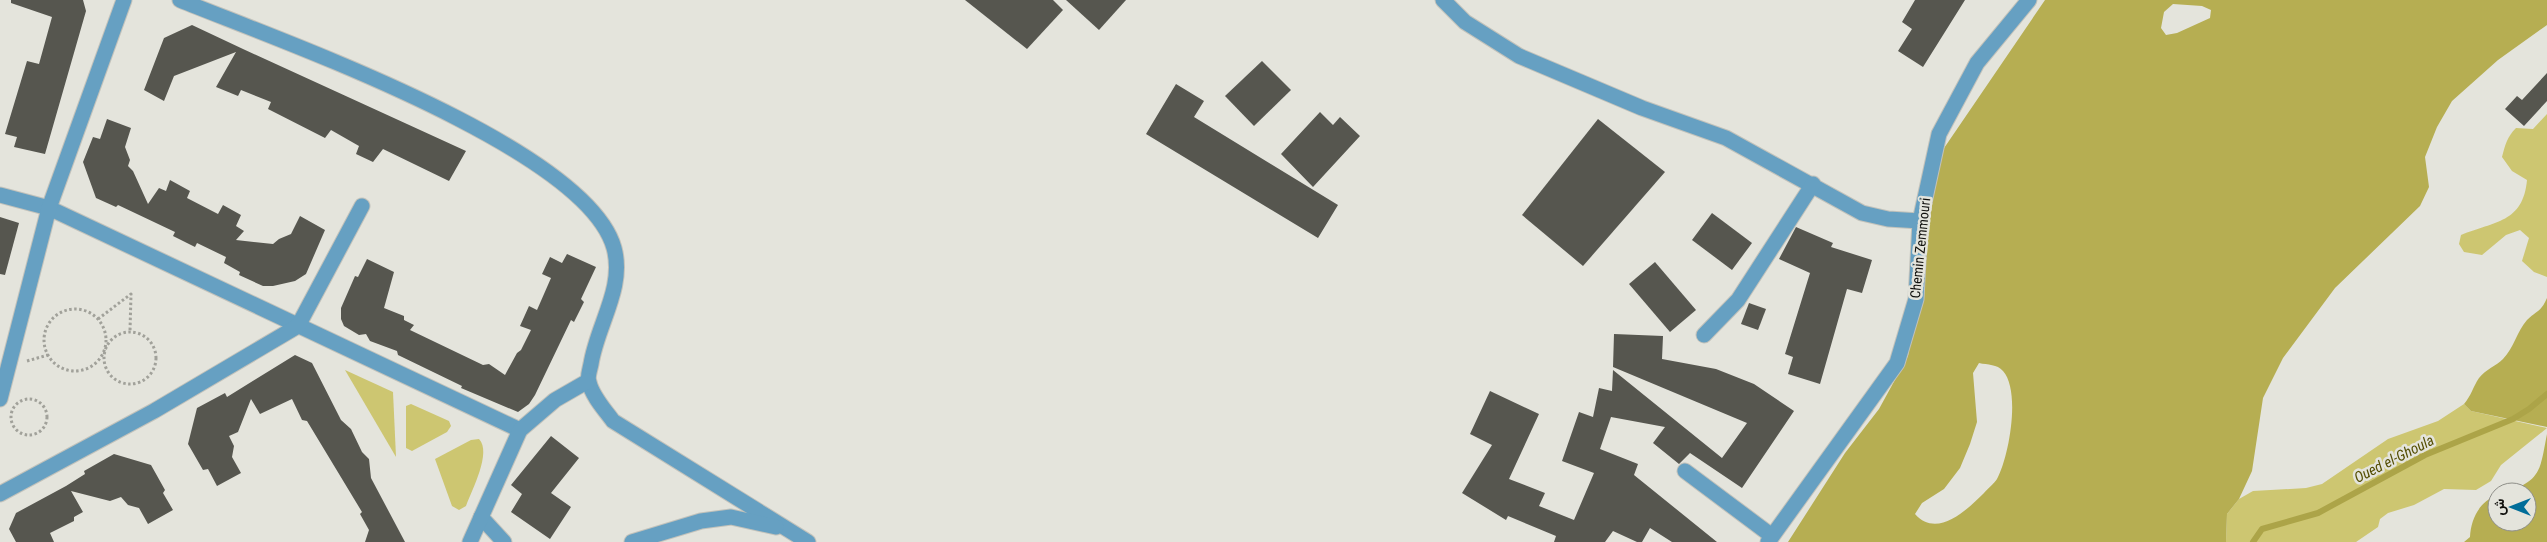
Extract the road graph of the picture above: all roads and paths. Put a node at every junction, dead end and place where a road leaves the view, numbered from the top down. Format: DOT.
graph roads {
  1 [pos="124,0"];
  2 [pos="180,0"];
  3 [pos="1443,0"];
  4 [pos="2029,0"];
  5 [pos="1813,184"];
  6 [pos="0,195"];
  7 [pos="362,206"];
  8 [pos="49,208"];
  9 [pos="1920,221"];
  10 [pos="98,319"];
  11 [pos="298,326"];
  12 [pos="130,331"];
  13 [pos="1704,335"];
  14 [pos="105,349"];
  15 [pos="48,355"];
  16 [pos="24,362"];
  17 [pos="588,382"];
  18 [pos="0,399"];
  19 [pos="12,414"];
  20 [pos="520,430"];
  21 [pos="1685,471"];
  22 [pos="0,494"];
  23 [pos="481,516"];
  24 [pos="792,531"];
  25 [pos="1770,539"];
  26 [pos="470,542"];
  27 [pos="504,542"];
  28 [pos="632,542"];
  29 [pos="808,542"];
  1 -- 8 [label="street"];
  2 -- 17 [label="street"];
  3 -- 5 [label="street"];
  4 -- 9 [label="street, Chemin Zemmouri"];
  5 -- 9 [label="street"];
  5 -- 13 [label="street"];
  6 -- 8 [label="street"];
  7 -- 11 [label="street"];
  8 -- 11 [label="street"];
  8 -- 18 [label="street"];
  9 -- 25 [label="street, Chemin Zemmouri"];
  10 -- 12 [label="path"];
  10 -- 14 [label="path"];
  10 -- 15 [label="path"];
  11 -- 20 [label="street"];
  11 -- 22 [label="street"];
  12 -- 14 [label="path"];
  12 -- 14 [label="path"];
  14 -- 15 [label="path"];
  15 -- 16 [label="path"];
  17 -- 20 [label="street"];
  17 -- 24 [label="street"];
  19 -- 19 [label="path"];
  20 -- 23 [label="street"];
  21 -- 25 [label="street"];
  23 -- 26 [label="street"];
  23 -- 27 [label="street"];
  24 -- 28 [label="street"];
  24 -- 29 [label="street"];
}
